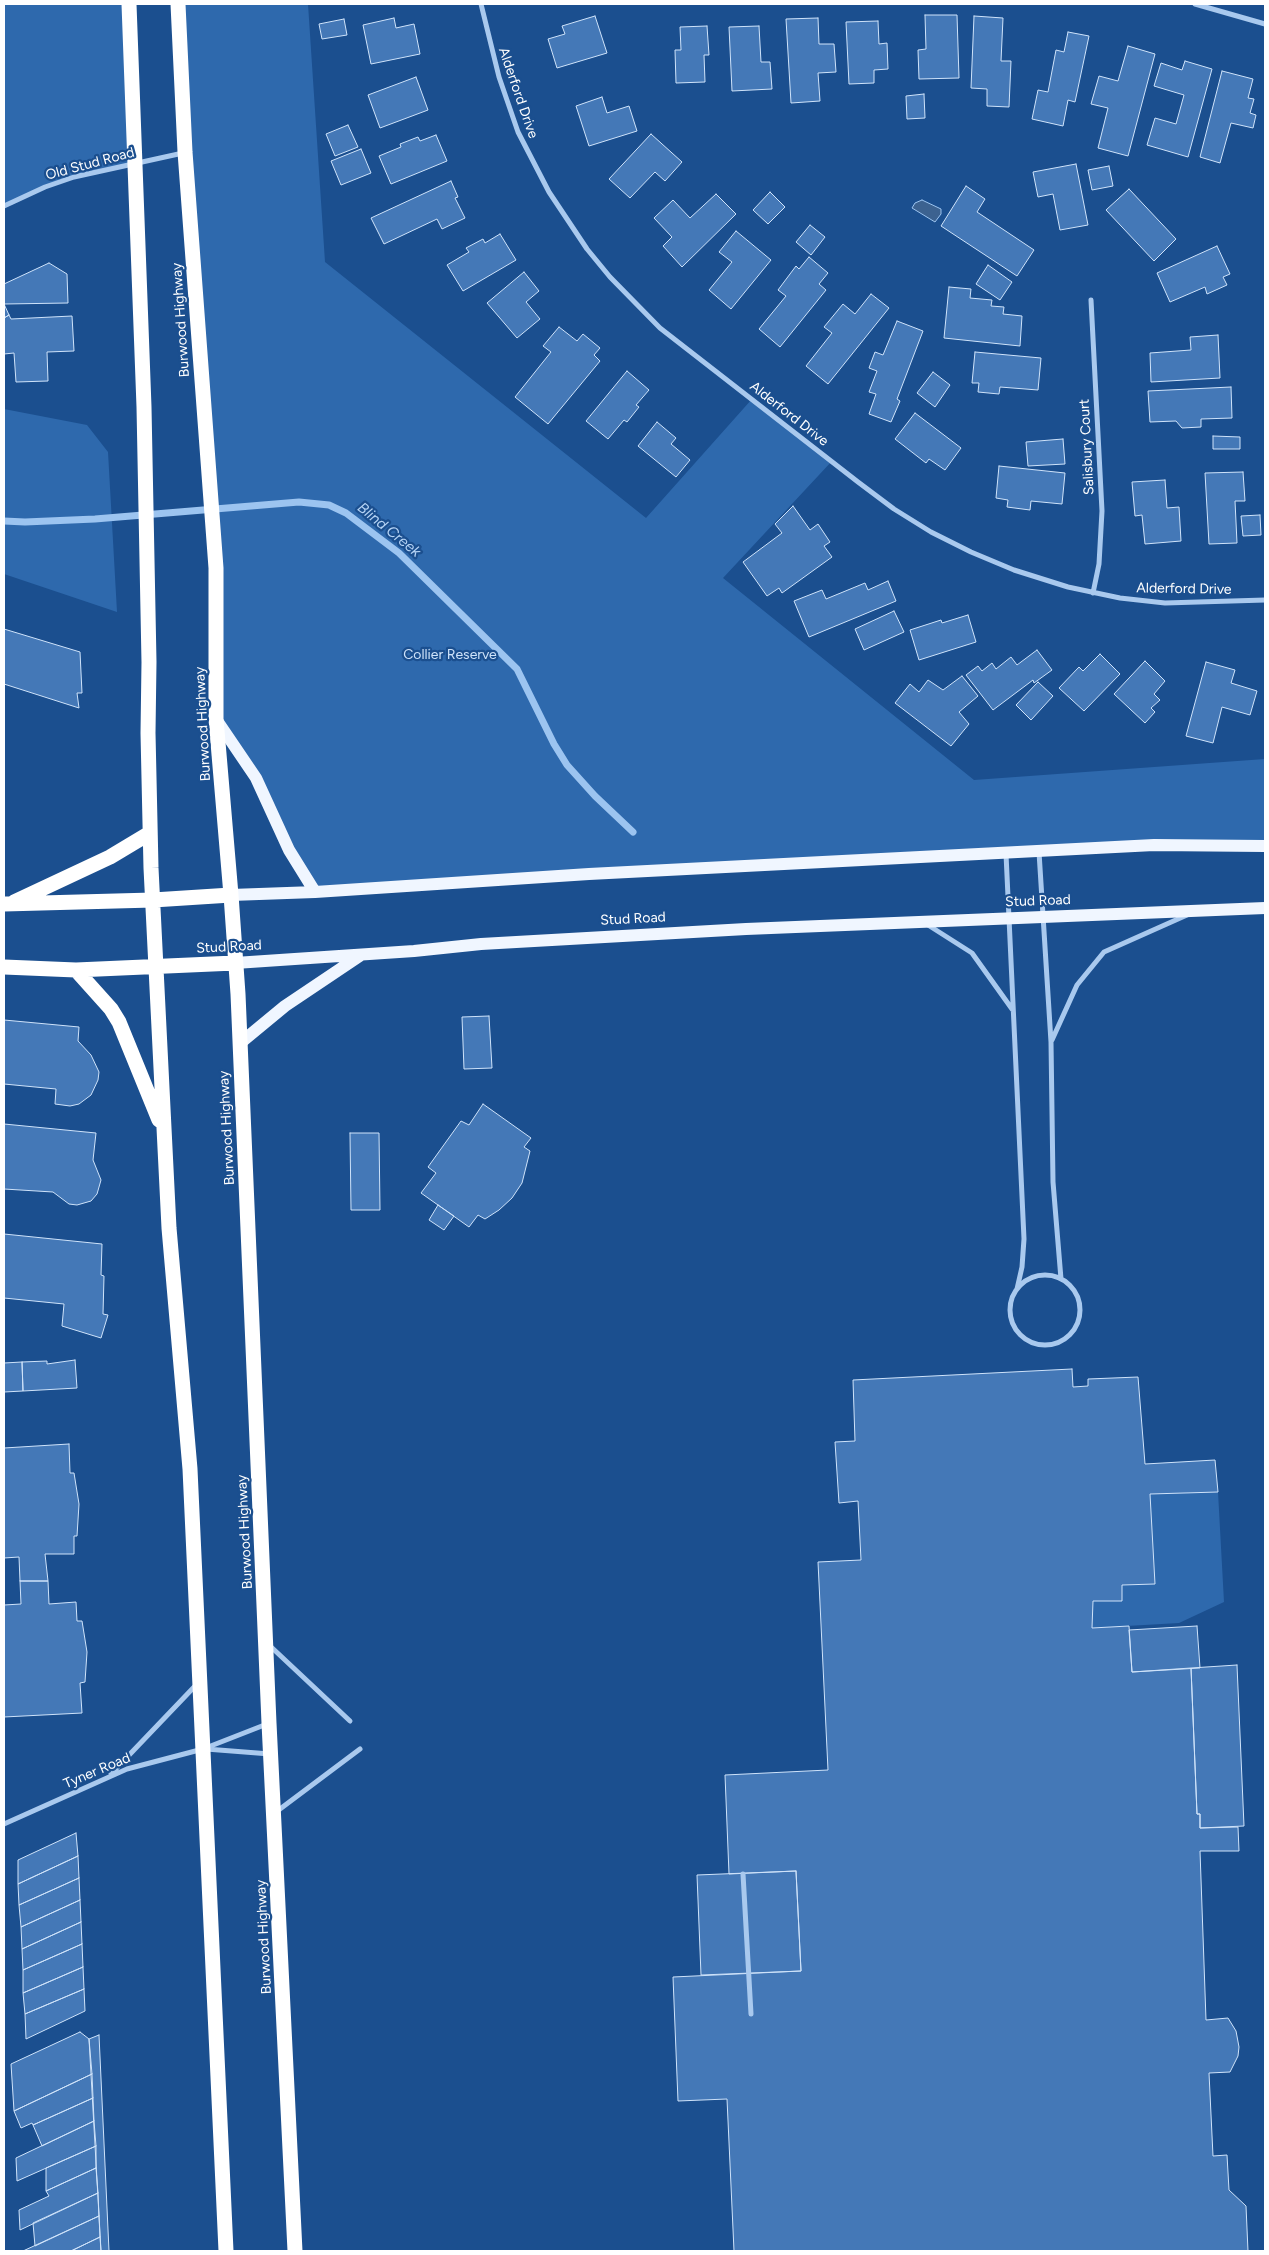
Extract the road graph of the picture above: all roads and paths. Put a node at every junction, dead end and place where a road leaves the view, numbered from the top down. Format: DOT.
graph roads {
  1 [pos="129,4"];
  2 [pos="178,4"];
  3 [pos="481,4"];
  4 [pos="1195,4"];
  5 [pos="1265,24"];
  6 [pos="186,152"];
  7 [pos="135,163"];
  8 [pos="4,206"];
  9 [pos="1091,300"];
  10 [pos="1093,593"];
  11 [pos="1265,600"];
  12 [pos="216,719"];
  13 [pos="150,833"];
  14 [pos="1265,846"];
  15 [pos="1039,852"];
  16 [pos="1006,854"];
  17 [pos="314,892"];
  18 [pos="231,895"];
  19 [pos="153,900"];
  20 [pos="6,904"];
  21 [pos="1265,908"];
  22 [pos="1199,910"];
  23 [pos="1043,918"];
  24 [pos="1010,919"];
  25 [pos="923,922"];
  26 [pos="361,955"];
  27 [pos="236,963"];
  28 [pos="157,967"];
  29 [pos="4,968"];
  30 [pos="76,970"];
  31 [pos="1012,1010"];
  32 [pos="1051,1042"];
  33 [pos="239,1044"];
  34 [pos="163,1131"];
  35 [pos="1061,1279"];
  36 [pos="1017,1289"];
  37 [pos="266,1643"];
  38 [pos="200,1681"];
  39 [pos="350,1721"];
  40 [pos="269,1723"];
  41 [pos="203,1749"];
  42 [pos="360,1749"];
  43 [pos="271,1754"];
  44 [pos="108,1776"];
  45 [pos="274,1813"];
  46 [pos="4,1824"];
  47 [pos="743,1874"];
  48 [pos="751,2014"];
  49 [pos="226,2251"];
  50 [pos="295,2251"];
  1 -- 7 [label="highway"];
  2 -- 6 [label="highway, Burwood Highway"];
  3 -- 10 [label="street, Alderford Drive"];
  4 -- 5 [label="street"];
  6 -- 7 [label="street, Old Stud Road"];
  6 -- 12 [label="highway, Burwood Highway"];
  7 -- 8 [label="street, Old Stud Road"];
  7 -- 13 [label="highway"];
  9 -- 10 [label="street, Salisbury Court"];
  10 -- 11 [label="street, Alderford Drive"];
  12 -- 17 [label="main road"];
  12 -- 18 [label="highway, Burwood Highway"];
  13 -- 19 [label="highway"];
  13 -- 20 [label="highway"];
  14 -- 15 [label="main road"];
  15 -- 16 [label="main road"];
  15 -- 23 [label="street"];
  16 -- 17 [label="main road"];
  16 -- 24 [label="street"];
  17 -- 18 [label="main road"];
  18 -- 19 [label="highway"];
  18 -- 27 [label="highway, Burwood Highway"];
  19 -- 20 [label="highway"];
  19 -- 28 [label="highway"];
  21 -- 22 [label="main road, Stud Road"];
  22 -- 23 [label="main road, Stud Road"];
  22 -- 32 [label="street"];
  23 -- 24 [label="main road, Stud Road"];
  23 -- 32 [label="street"];
  24 -- 25 [label="main road, Stud Road"];
  24 -- 31 [label="street"];
  25 -- 26 [label="main road, Stud Road"];
  25 -- 31 [label="street"];
  26 -- 27 [label="main road, Stud Road"];
  26 -- 33 [label="main road"];
  27 -- 28 [label="highway, Stud Road"];
  27 -- 33 [label="highway, Burwood Highway"];
  28 -- 30 [label="highway, Stud Road"];
  28 -- 34 [label="highway"];
  29 -- 30 [label="highway, Stud Road"];
  30 -- 34 [label="highway"];
  31 -- 36 [label="street"];
  32 -- 35 [label="street"];
  33 -- 37 [label="highway, Burwood Highway"];
  34 -- 38 [label="highway"];
  35 -- 36 [label="street"];
  35 -- 36 [label="street"];
  37 -- 39 [label="street"];
  37 -- 40 [label="highway, Burwood Highway"];
  38 -- 41 [label="highway"];
  38 -- 44 [label="street"];
  40 -- 41 [label="street, Tyner Road"];
  40 -- 43 [label="highway, Burwood Highway"];
  41 -- 43 [label="street, Tyner Road"];
  41 -- 44 [label="street, Tyner Road"];
  41 -- 49 [label="highway"];
  42 -- 45 [label="street"];
  43 -- 45 [label="highway, Burwood Highway"];
  44 -- 46 [label="street, Tyner Road"];
  45 -- 50 [label="highway, Burwood Highway"];
  47 -- 48 [label="street"];
}
